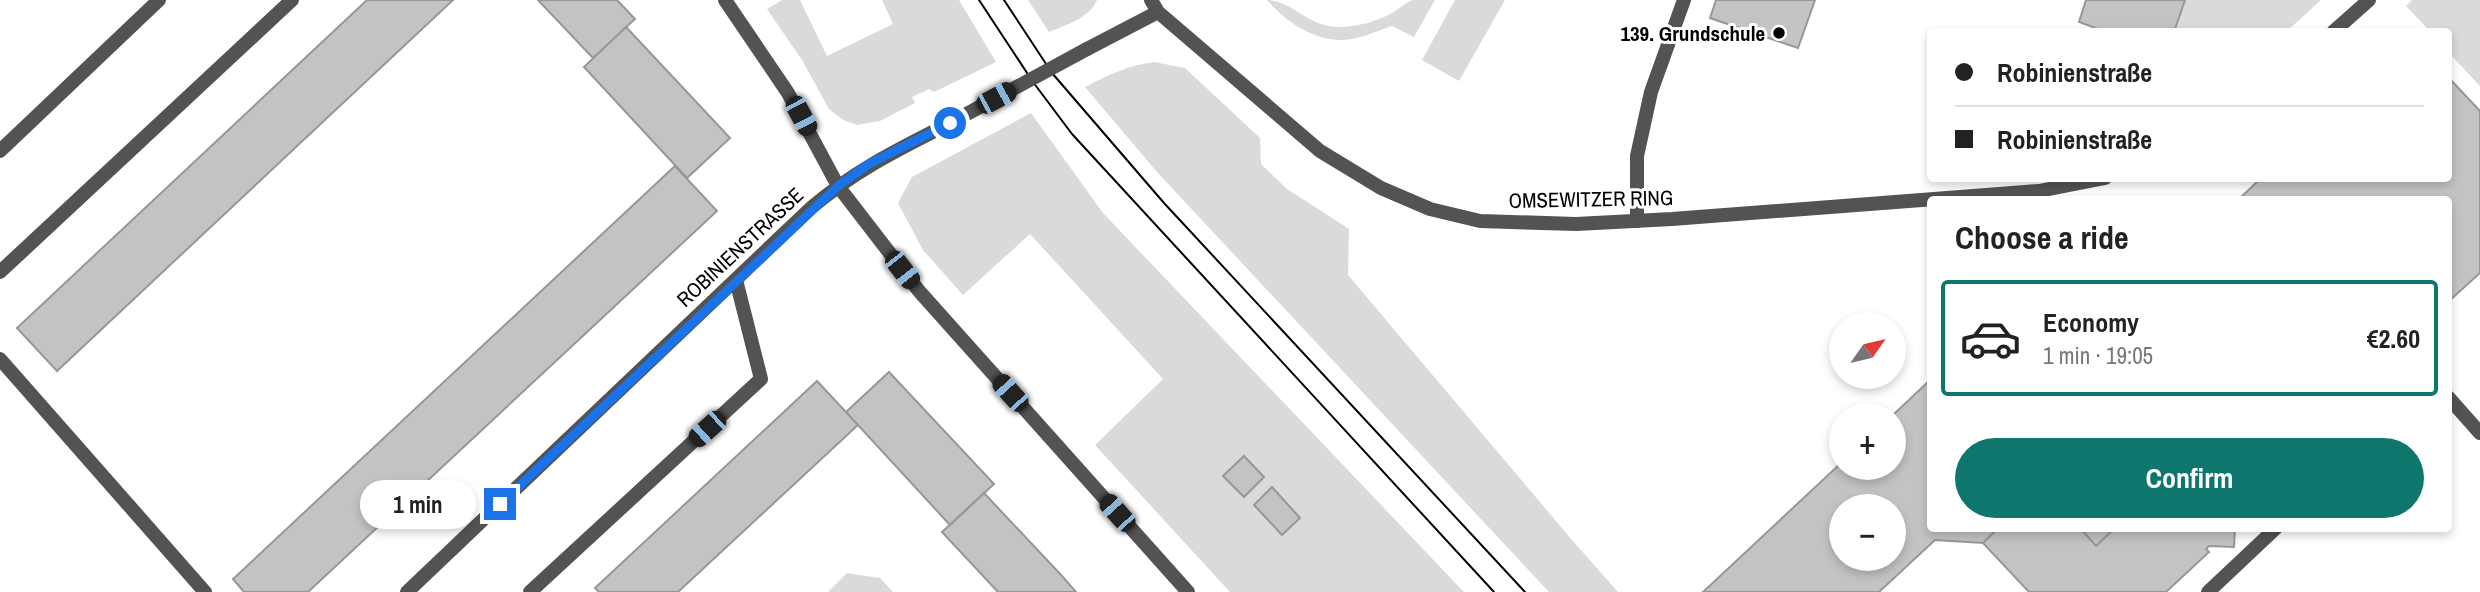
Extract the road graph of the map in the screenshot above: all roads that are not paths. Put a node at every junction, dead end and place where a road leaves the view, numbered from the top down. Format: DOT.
graph roads {
  1 [pos="159,0"];
  2 [pos="292,0"];
  3 [pos="725,0"];
  4 [pos="1684,0"];
  5 [pos="2369,0"];
  6 [pos="1154,6"];
  7 [pos="2338,28"];
  8 [pos="0,151"];
  9 [pos="2085,182"];
  10 [pos="838,186"];
  11 [pos="1972,196"];
  12 [pos="1927,199"];
  13 [pos="1636,221"];
  14 [pos="0,272"];
  15 [pos="736,280"];
  16 [pos="0,359"];
  17 [pos="2452,402"];
  18 [pos="2479,432"];
  19 [pos="2272,532"];
  20 [pos="205,592"];
  21 [pos="407,592"];
  22 [pos="530,592"];
  23 [pos="1188,592"];
  24 [pos="2208,592"];
  1 -- 8 [label="street"];
  2 -- 14 [label="street"];
  3 -- 10 [label="street"];
  4 -- 13 [label="street"];
  5 -- 7 [label="street"];
  6 -- 10 [label="street, ROBINIENSTRASSE, bridge"];
  6 -- 13 [label="street, OMSEWITZER RING"];
  9 -- 11 [label="street, OMSEWITZER RING"];
  10 -- 15 [label="street, ROBINIENSTRASSE"];
  10 -- 23 [label="street"];
  12 -- 13 [label="street, OMSEWITZER RING"];
  15 -- 21 [label="street, ROBINIENSTRASSE"];
  15 -- 22 [label="street"];
  16 -- 20 [label="street"];
  17 -- 18 [label="street"];
  19 -- 24 [label="street"];
}
